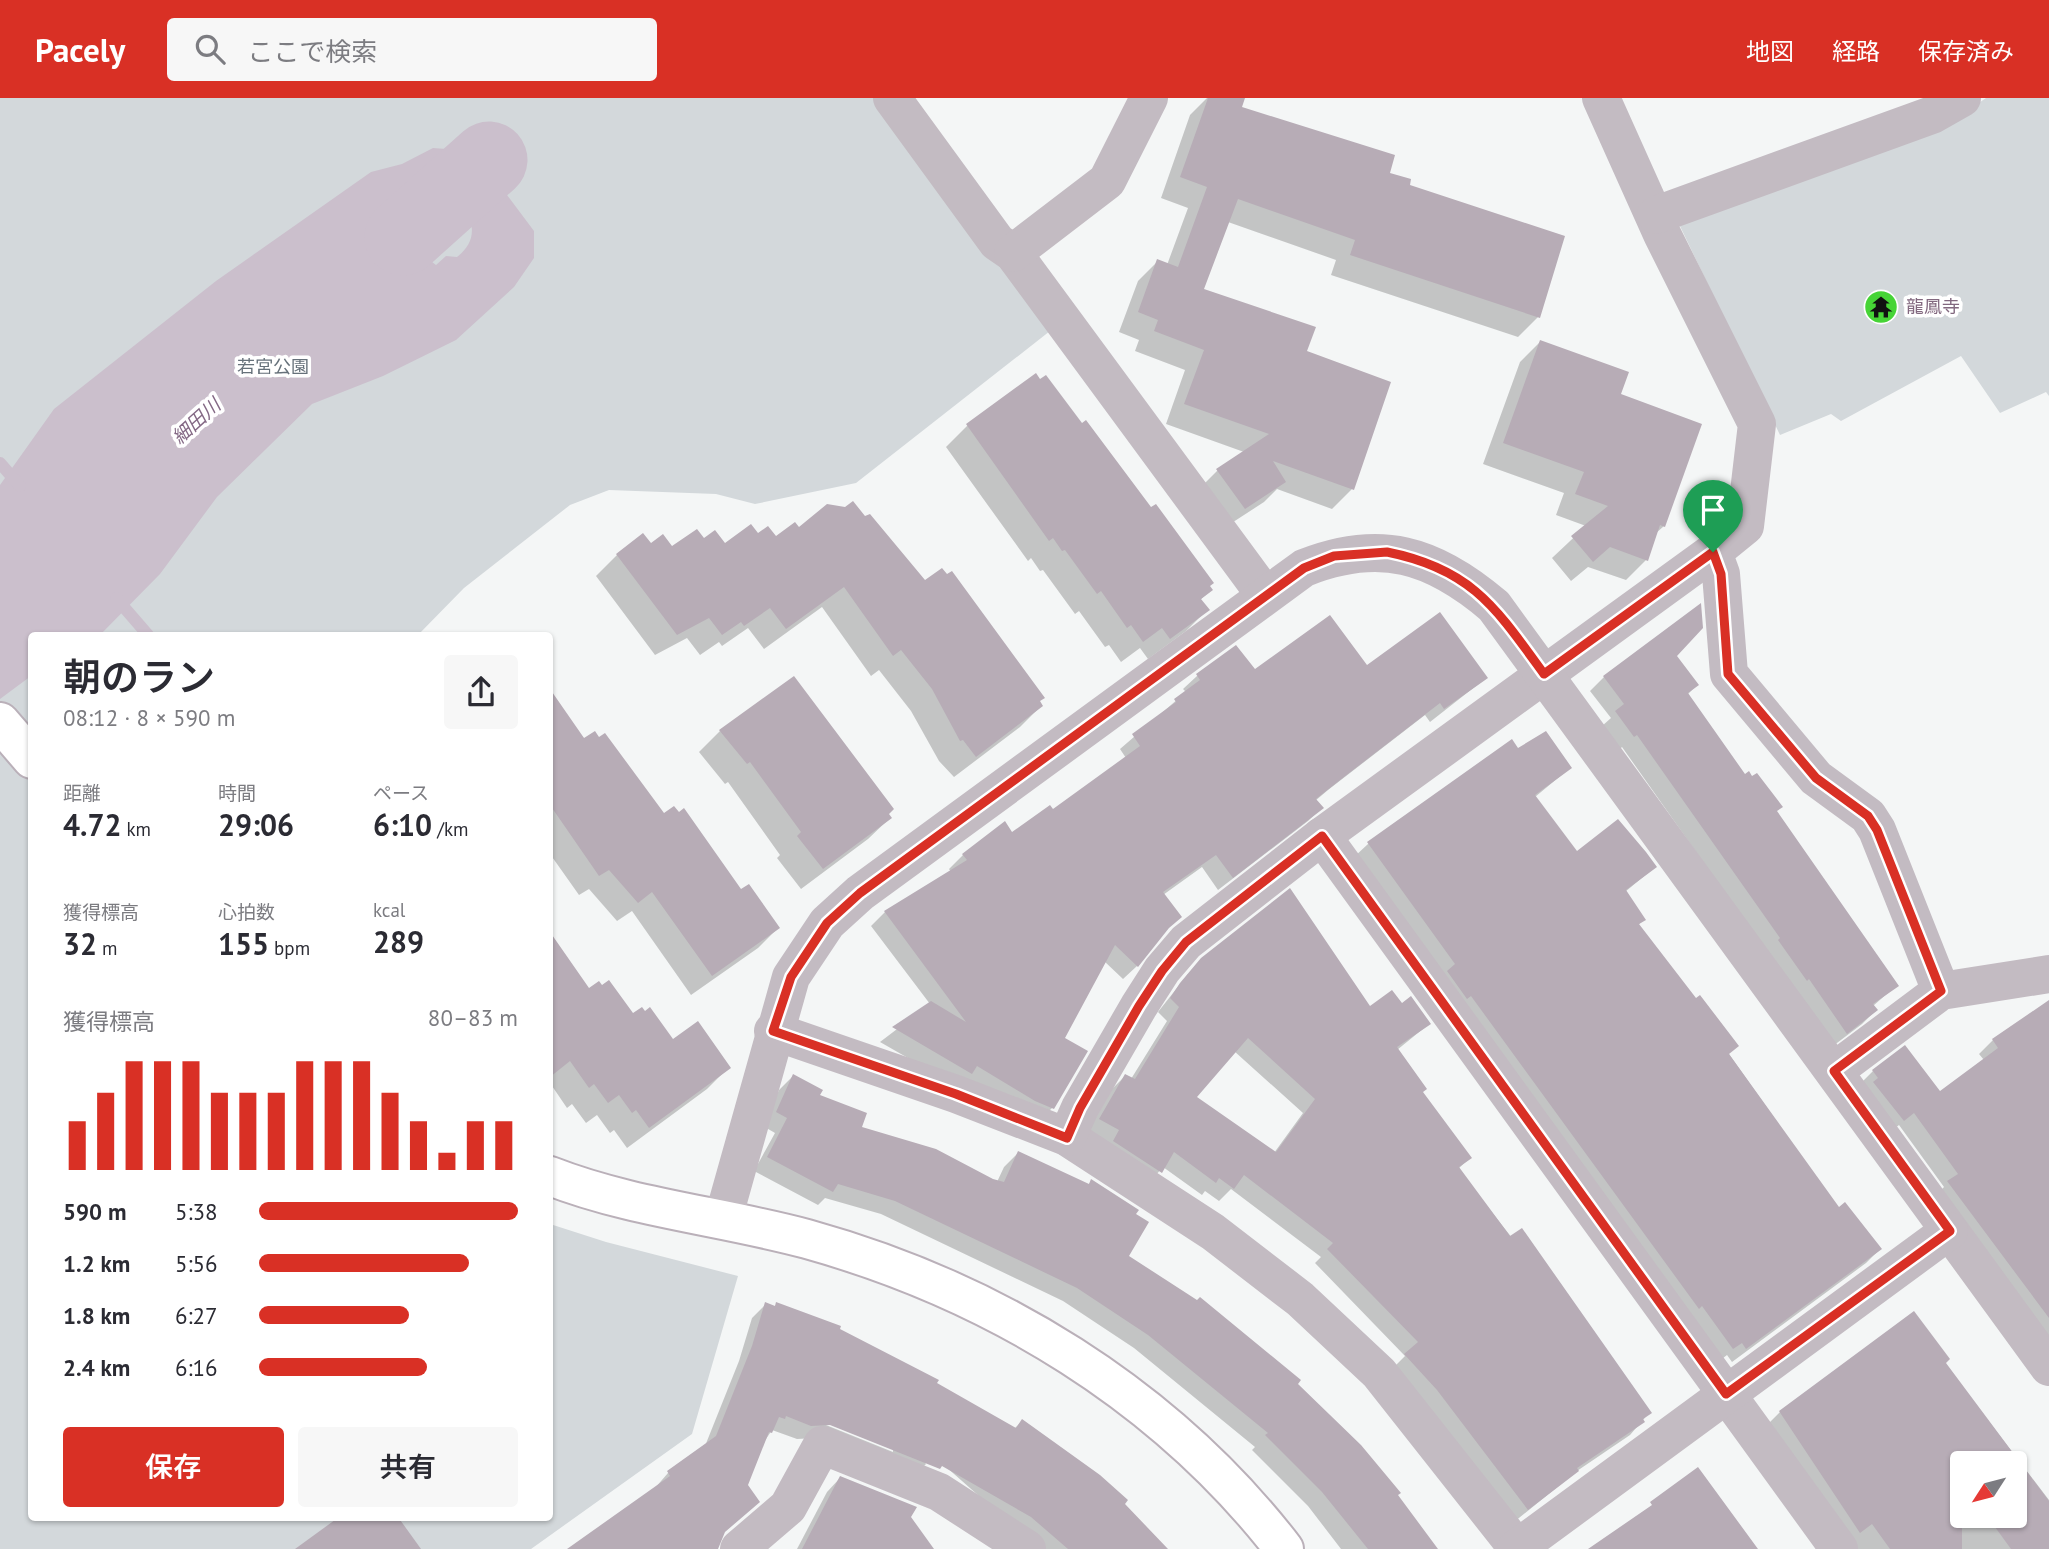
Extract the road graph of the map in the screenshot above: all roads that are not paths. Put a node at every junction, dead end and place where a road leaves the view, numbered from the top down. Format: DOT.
graph roads {
  1 [pos="892,98"];
  2 [pos="1149,98"];
  3 [pos="1601,98"];
  4 [pos="1962,98"];
  5 [pos="1656,215"];
  6 [pos="1013,253"];
  7 [pos="1713,552"];
  8 [pos="1265,595"];
  9 [pos="1544,674"];
  10 [pos="0,722"];
  11 [pos="28,754"];
  12 [pos="1322,836"];
  13 [pos="2049,974"];
  14 [pos="1941,991"];
  15 [pos="773,1031"];
  16 [pos="1834,1071"];
  17 [pos="1067,1138"];
  18 [pos="553,1177"];
  19 [pos="723,1219"];
  20 [pos="1950,1231"];
  21 [pos="2049,1367"];
  22 [pos="1726,1394"];
  23 [pos="739,1549"];
  24 [pos="1027,1549"];
  25 [pos="1284,1549"];
  26 [pos="1517,1549"];
  27 [pos="1839,1549"];
  1 -- 6 [label="street"];
  2 -- 6 [label="street"];
  3 -- 5 [label="street"];
  4 -- 5 [label="street"];
  5 -- 7 [label="street"];
  6 -- 8 [label="street"];
  7 -- 9 [label="street"];
  7 -- 14 [label="street"];
  8 -- 9 [label="street"];
  8 -- 15 [label="street"];
  9 -- 12 [label="street"];
  9 -- 16 [label="street"];
  10 -- 11 [label="street"];
  12 -- 17 [label="street"];
  12 -- 22 [label="street"];
  13 -- 14 [label="street"];
  14 -- 16 [label="street"];
  15 -- 17 [label="street"];
  15 -- 19 [label="street"];
  16 -- 20 [label="street"];
  17 -- 26 [label="street"];
  18 -- 19 [label="street"];
  19 -- 25 [label="street"];
  20 -- 21 [label="street"];
  20 -- 22 [label="street"];
  22 -- 26 [label="street"];
  22 -- 27 [label="street"];
  23 -- 24 [label="street"];
}
